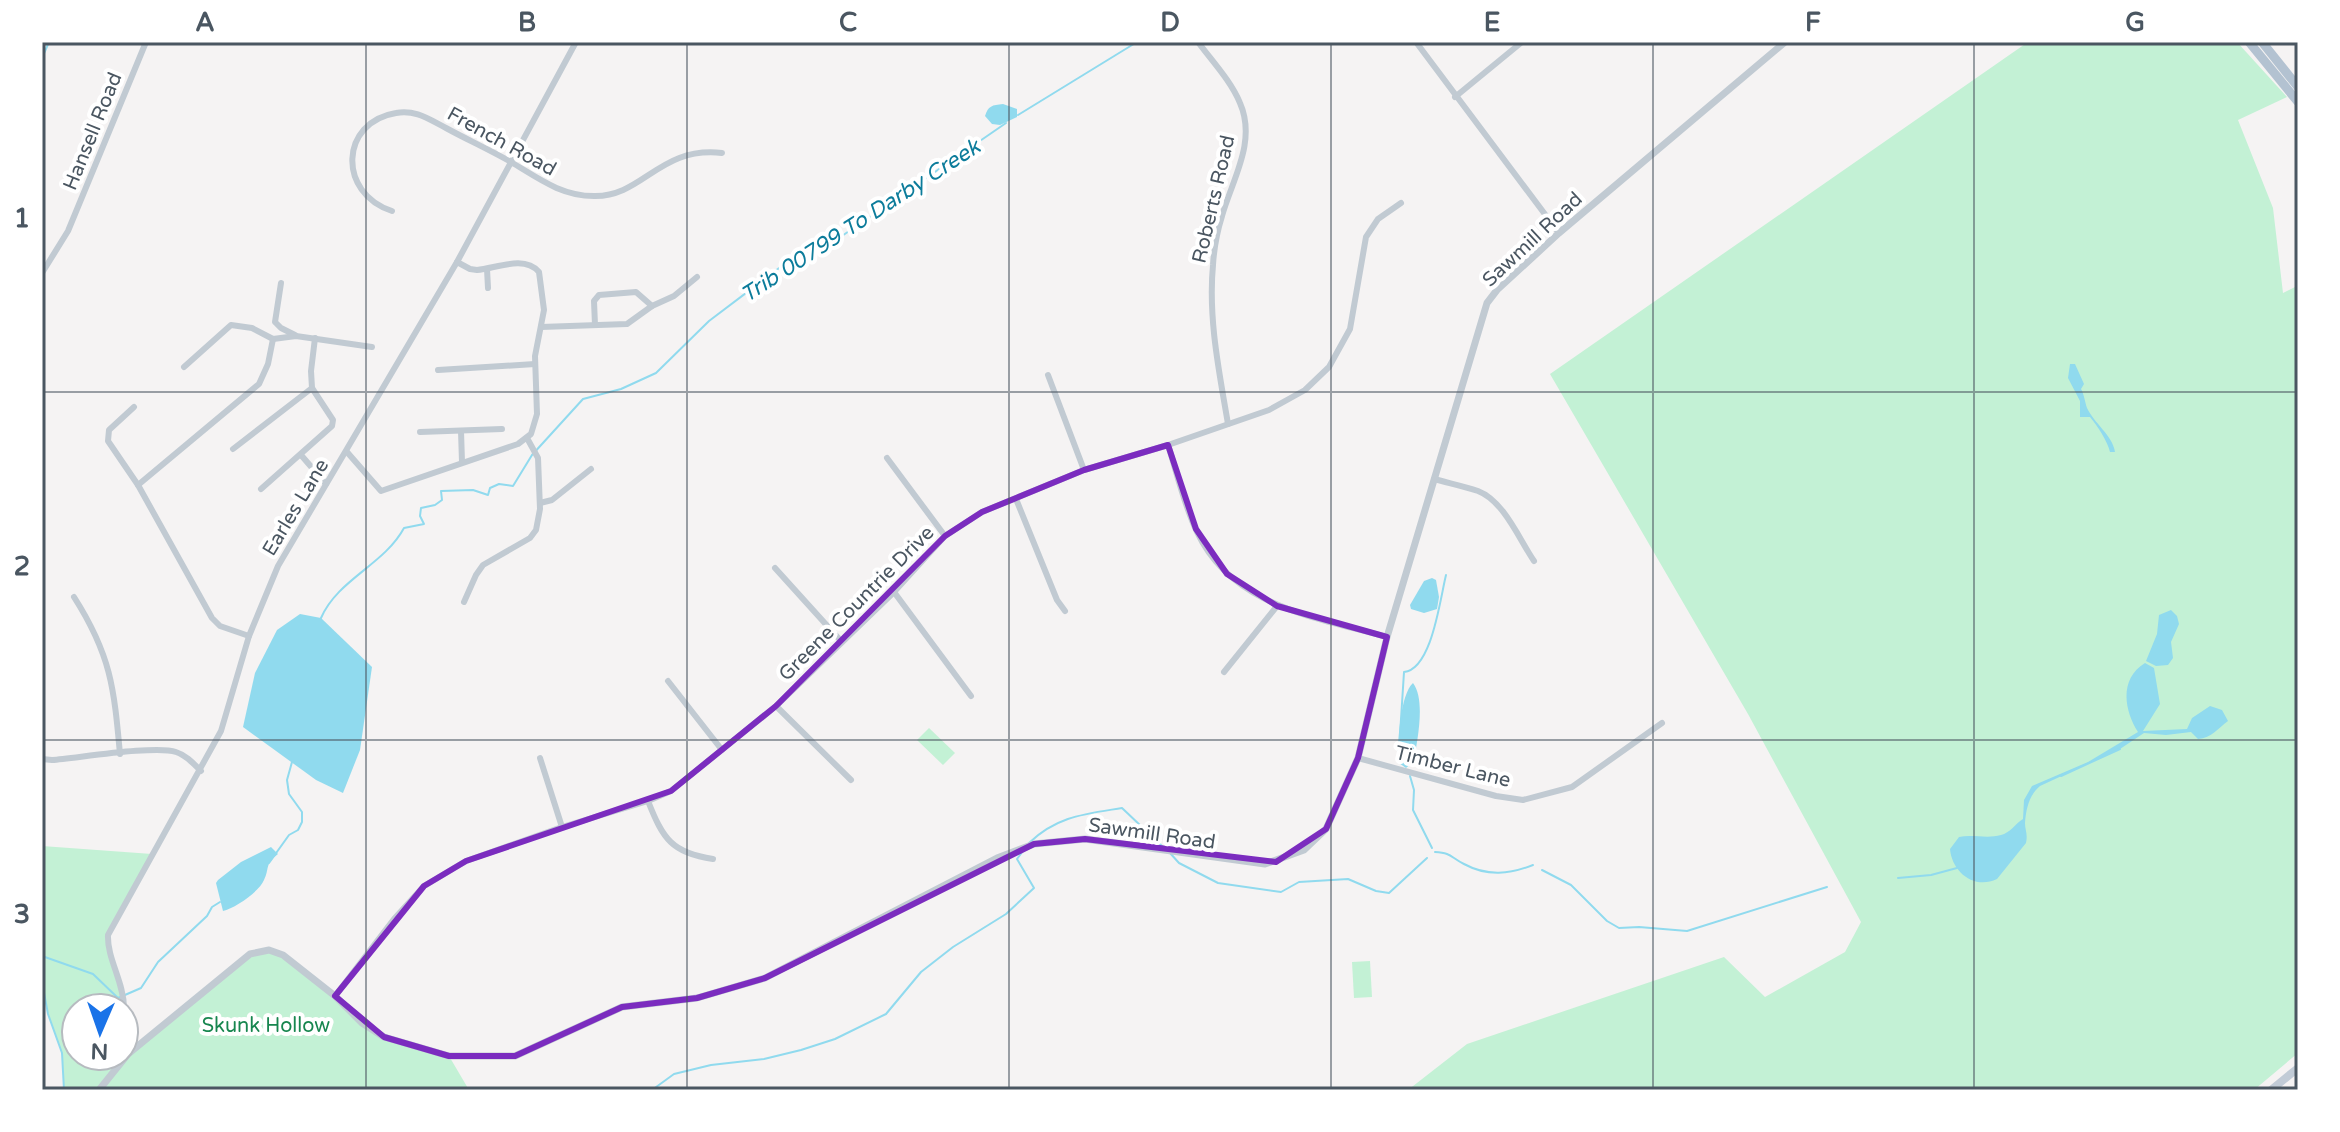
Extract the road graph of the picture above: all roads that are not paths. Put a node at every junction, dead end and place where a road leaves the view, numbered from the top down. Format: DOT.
graph roads {
  1 [pos="146,42"];
  2 [pos="576,42"];
  3 [pos="1198,42"];
  4 [pos="1416,42"];
  5 [pos="1522,42"];
  6 [pos="1785,42"];
  7 [pos="2249,42"];
  8 [pos="2262,42"];
  9 [pos="2298,87"];
  10 [pos="1455,97"];
  11 [pos="2298,102"];
  12 [pos="722,153"];
  13 [pos="511,162"];
  14 [pos="1401,203"];
  15 [pos="392,211"];
  16 [pos="1559,233"];
  17 [pos="457,262"];
  18 [pos="487,269"];
  19 [pos="42,273"];
  20 [pos="697,277"];
  21 [pos="281,283"];
  22 [pos="488,288"];
  23 [pos="652,306"];
  24 [pos="595,325"];
  25 [pos="541,327"];
  26 [pos="296,336"];
  27 [pos="315,338"];
  28 [pos="273,339"];
  29 [pos="372,347"];
  30 [pos="535,364"];
  31 [pos="184,367"];
  32 [pos="438,370"];
  33 [pos="1048,375"];
  34 [pos="312,388"];
  35 [pos="134,407"];
  36 [pos="1228,424"];
  37 [pos="502,429"];
  38 [pos="461,431"];
  39 [pos="420,432"];
  40 [pos="527,438"];
  41 [pos="1168,445"];
  42 [pos="233,449"];
  43 [pos="347,452"];
  44 [pos="301,455"];
  45 [pos="887,458"];
  46 [pos="462,462"];
  47 [pos="591,469"];
  48 [pos="1084,470"];
  49 [pos="1434,479"];
  50 [pos="326,484"];
  51 [pos="138,485"];
  52 [pos="261,489"];
  53 [pos="1016,499"];
  54 [pos="540,503"];
  55 [pos="945,536"];
  56 [pos="1534,561"];
  57 [pos="775,568"];
  58 [pos="894,592"];
  59 [pos="74,597"];
  60 [pos="464,602"];
  61 [pos="1277,606"];
  62 [pos="1065,611"];
  63 [pos="249,636"];
  64 [pos="1387,637"];
  65 [pos="841,641"];
  66 [pos="1224,672"];
  67 [pos="668,681"];
  68 [pos="971,696"];
  69 [pos="776,706"];
  70 [pos="1662,723"];
  71 [pos="722,750"];
  72 [pos="120,754"];
  73 [pos="540,758"];
  74 [pos="1358,758"];
  75 [pos="42,759"];
  76 [pos="201,771"];
  77 [pos="851,780"];
  78 [pos="648,801"];
  79 [pos="562,827"];
  80 [pos="713,859"];
  81 [pos="121,992"];
  82 [pos="335,996"];
  83 [pos="140,1044"];
  84 [pos="2298,1068"];
  85 [pos="114,1072"];
  86 [pos="99,1090"];
  87 [pos="2271,1090"];
  1 -- 19 [label="street, Hansell Road"];
  2 -- 13 [label="street, Earles Lane"];
  3 -- 36 [label="street, Roberts Road"];
  4 -- 10 [label="street"];
  5 -- 10 [label="street"];
  6 -- 16 [label="street, Sawmill Road"];
  7 -- 11 [label="main road"];
  8 -- 9 [label="main road"];
  10 -- 16 [label="street"];
  12 -- 13 [label="street, French Road"];
  13 -- 15 [label="street, French Road"];
  13 -- 17 [label="street, Earles Lane"];
  14 -- 36 [label="street, Greene Countrie Drive"];
  16 -- 49 [label="street, Sawmill Road"];
  17 -- 18 [label="street"];
  17 -- 43 [label="street, Earles Lane"];
  18 -- 22 [label="street"];
  18 -- 25 [label="street"];
  20 -- 23 [label="street"];
  21 -- 26 [label="street"];
  23 -- 24 [label="street"];
  23 -- 24 [label="street"];
  24 -- 25 [label="street"];
  25 -- 30 [label="street"];
  26 -- 27 [label="street"];
  26 -- 28 [label="street"];
  27 -- 29 [label="street"];
  27 -- 34 [label="street"];
  28 -- 31 [label="street"];
  28 -- 51 [label="street"];
  30 -- 32 [label="street"];
  30 -- 40 [label="street"];
  33 -- 48 [label="street"];
  34 -- 42 [label="street"];
  34 -- 44 [label="street"];
  35 -- 51 [label="street"];
  36 -- 41 [label="street, Greene Countrie Drive"];
  37 -- 38 [label="street"];
  38 -- 39 [label="street"];
  38 -- 46 [label="street"];
  40 -- 46 [label="street"];
  40 -- 54 [label="street"];
  41 -- 48 [label="street, Greene Countrie Drive"];
  41 -- 61 [label="street"];
  43 -- 46 [label="street"];
  43 -- 50 [label="street, Earles Lane"];
  44 -- 50 [label="street"];
  44 -- 52 [label="street"];
  45 -- 55 [label="street"];
  47 -- 54 [label="street"];
  48 -- 53 [label="street, Greene Countrie Drive"];
  49 -- 56 [label="street"];
  49 -- 64 [label="street, Sawmill Road"];
  50 -- 63 [label="street, Earles Lane"];
  51 -- 63 [label="street"];
  53 -- 55 [label="street, Greene Countrie Drive"];
  53 -- 62 [label="street"];
  54 -- 60 [label="street"];
  55 -- 58 [label="street, Greene Countrie Drive"];
  57 -- 65 [label="street"];
  58 -- 65 [label="street, Greene Countrie Drive"];
  58 -- 68 [label="street"];
  59 -- 72 [label="street"];
  61 -- 64 [label="street"];
  61 -- 66 [label="street"];
  63 -- 76 [label="street, Earles Lane"];
  64 -- 74 [label="street, Sawmill Road"];
  65 -- 69 [label="street, Greene Countrie Drive"];
  67 -- 71 [label="street"];
  69 -- 71 [label="street, Greene Countrie Drive"];
  69 -- 77 [label="street"];
  70 -- 74 [label="street, Timber Lane"];
  71 -- 78 [label="street, Greene Countrie Drive"];
  72 -- 75 [label="street"];
  72 -- 76 [label="street"];
  73 -- 79 [label="street"];
  74 -- 82 [label="street, Sawmill Road"];
  76 -- 81 [label="street, Earles Lane"];
  78 -- 79 [label="street, Greene Countrie Drive"];
  78 -- 80 [label="street"];
  79 -- 82 [label="street, Greene Countrie Drive"];
  82 -- 83 [label="street, Sawmill Road"];
  84 -- 87 [label="main road"];
  85 -- 86 [label="street, Sawmill Road"];
}
